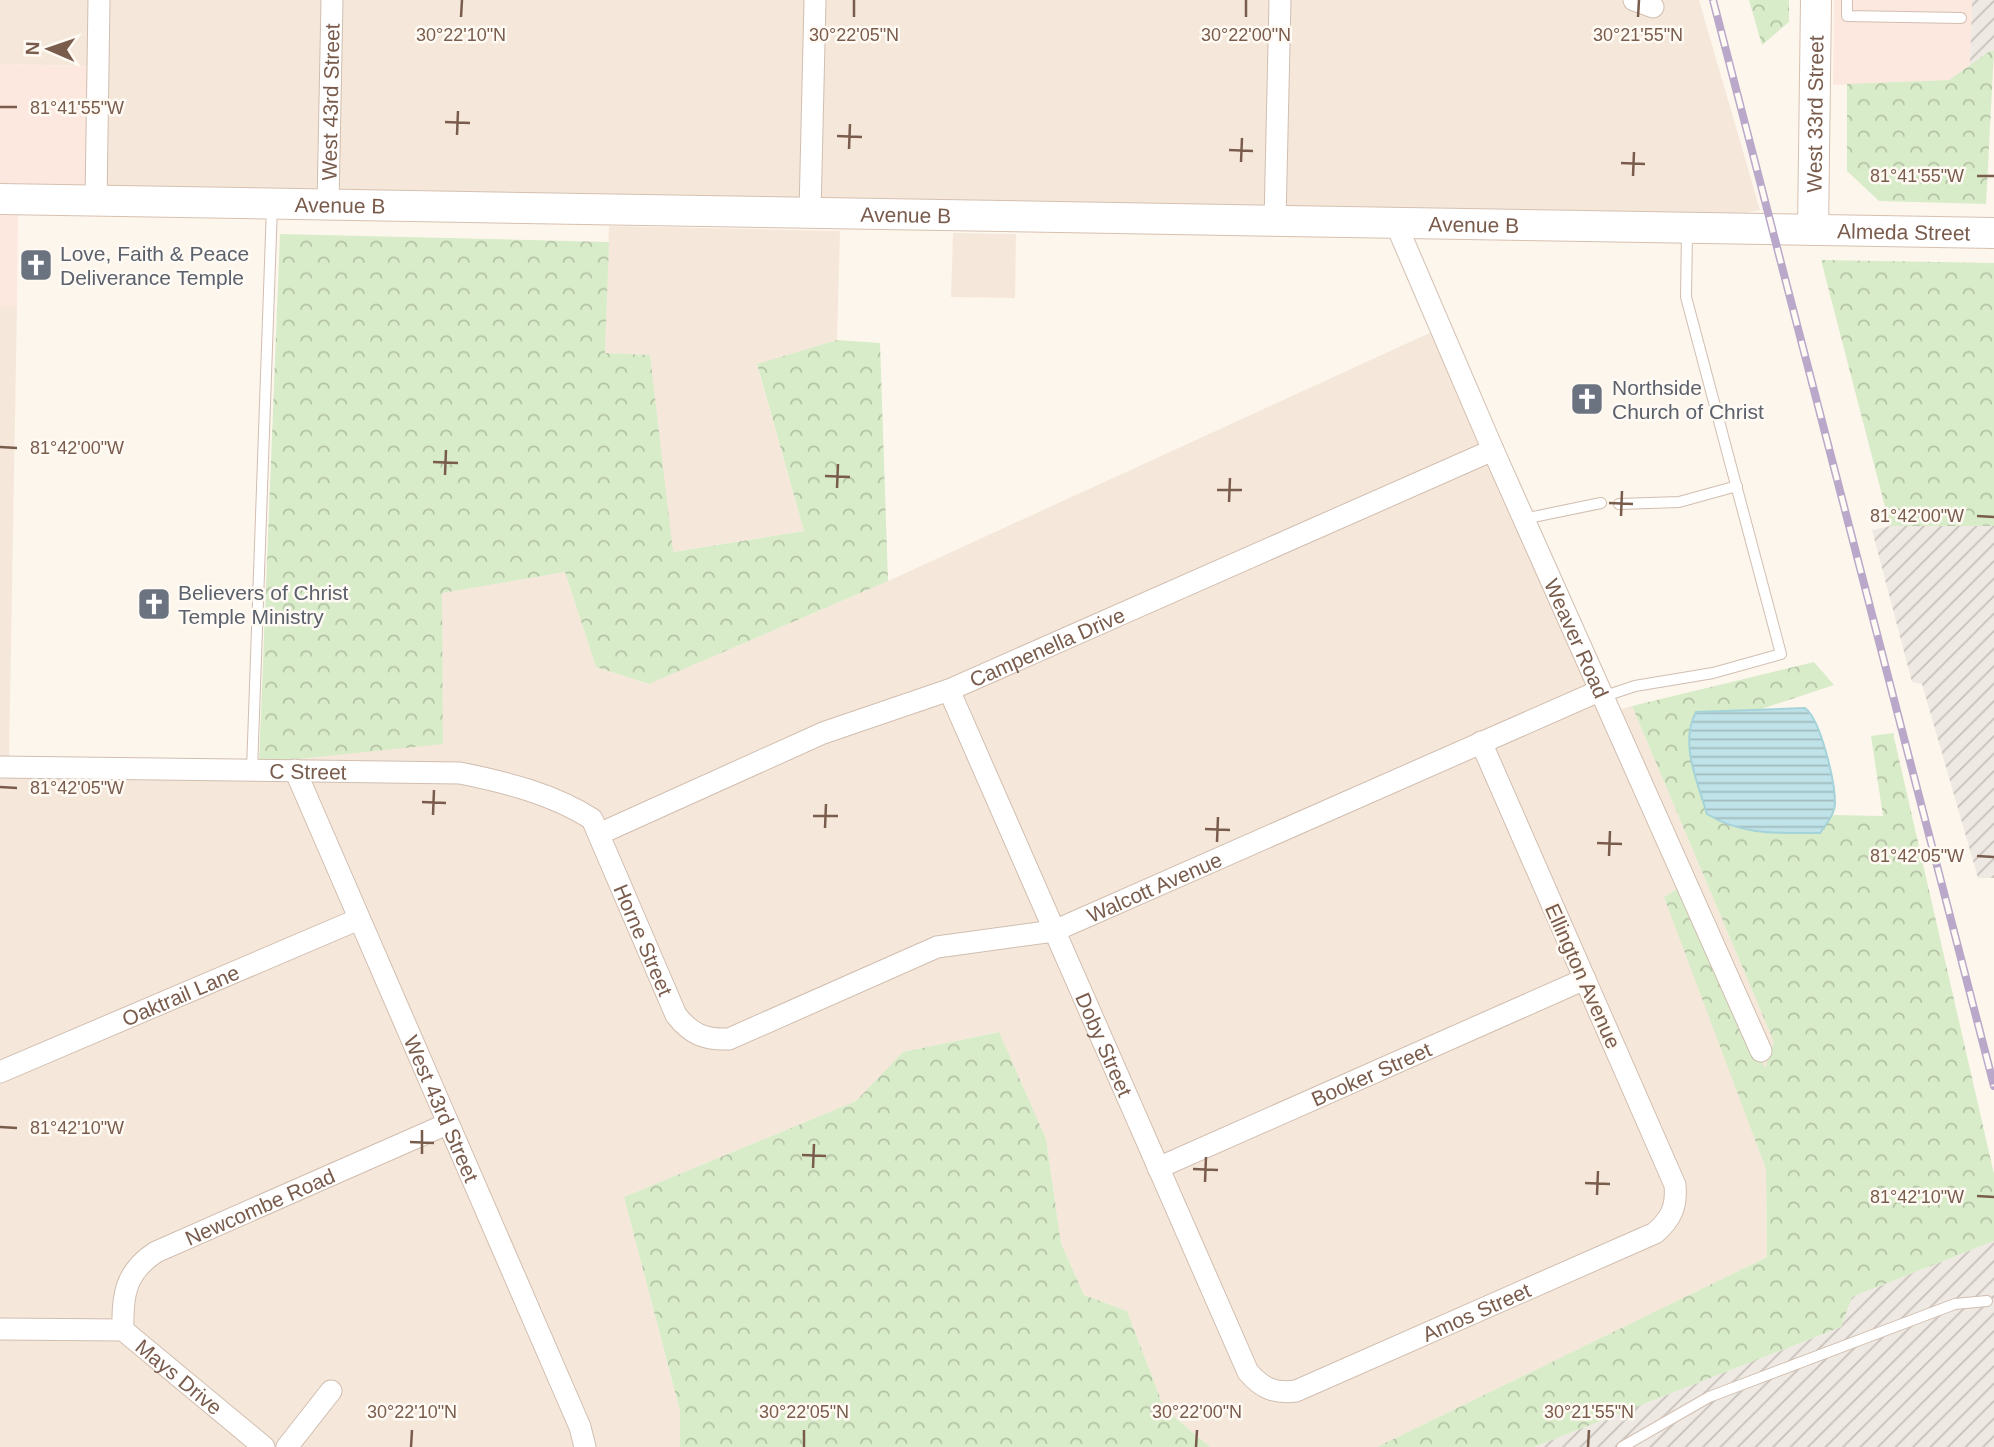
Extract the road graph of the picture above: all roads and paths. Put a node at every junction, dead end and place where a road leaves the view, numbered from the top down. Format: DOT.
graph roads {
  1 [pos="99,0"];
  2 [pos="332,0"];
  3 [pos="815,0"];
  4 [pos="1280,0"];
  5 [pos="1816,0"];
  6 [pos="1847,0"];
  7 [pos="1961,18"];
  8 [pos="0,199"];
  9 [pos="96,201"];
  10 [pos="272,204"];
  11 [pos="328,205"];
  12 [pos="810,214"];
  13 [pos="1275,221"];
  14 [pos="1396,224"];
  15 [pos="1687,229"];
  16 [pos="1813,230"];
  17 [pos="1994,233"];
  18 [pos="1493,450"];
  19 [pos="1737,486"];
  20 [pos="1601,503"];
  21 [pos="1619,503"];
  22 [pos="1523,519"];
  23 [pos="949,690"];
  24 [pos="1601,694"];
  25 [pos="1481,742"];
  26 [pos="0,767"];
  27 [pos="251,770"];
  28 [pos="295,770"];
  29 [pos="599,834"];
  30 [pos="359,919"];
  31 [pos="1054,930"];
  32 [pos="1585,979"];
  33 [pos="699,1037"];
  34 [pos="1761,1051"];
  35 [pos="0,1072"];
  36 [pos="447,1124"];
  37 [pos="1158,1168"];
  38 [pos="1673,1212"];
  39 [pos="1987,1301"];
  40 [pos="0,1329"];
  41 [pos="124,1330"];
  42 [pos="1270,1390"];
  43 [pos="331,1391"];
  44 [pos="264,1447"];
  45 [pos="287,1447"];
  46 [pos="585,1447"];
  47 [pos="1622,1447"];
  1 -- 9 [label="street"];
  2 -- 11 [label="street, West 43rd Street"];
  3 -- 12 [label="street"];
  4 -- 13 [label="street"];
  5 -- 16 [label="main road, West 33rd Street"];
  6 -- 7 [label="lane"];
  8 -- 9 [label="main road, Avenue B"];
  9 -- 10 [label="main road, Avenue B"];
  10 -- 11 [label="main road, Avenue B"];
  10 -- 27 [label="lane"];
  11 -- 12 [label="main road, Avenue B"];
  12 -- 13 [label="main road, Avenue B"];
  13 -- 14 [label="main road, Avenue B"];
  14 -- 15 [label="main road, Avenue B"];
  14 -- 18 [label="street, Weaver Road"];
  15 -- 16 [label="main road, Avenue B"];
  15 -- 19 [label="lane"];
  16 -- 17 [label="main road, Almeda Street"];
  18 -- 22 [label="street, Weaver Road"];
  18 -- 23 [label="street, Campenella Drive"];
  19 -- 21 [label="lane"];
  19 -- 24 [label="lane"];
  20 -- 22 [label="lane"];
  22 -- 24 [label="street, Weaver Road"];
  23 -- 29 [label="street, Campenella Drive"];
  23 -- 31 [label="street, Doby Street"];
  24 -- 25 [label="street, Walcott Avenue"];
  24 -- 34 [label="street, Weaver Road"];
  25 -- 31 [label="street, Walcott Avenue"];
  25 -- 32 [label="street, Ellington Avenue"];
  26 -- 27 [label="street, C Street"];
  27 -- 28 [label="street, C Street"];
  28 -- 29 [label="street, C Street"];
  28 -- 30 [label="street, West 43rd Street"];
  29 -- 33 [label="street, Horne Street"];
  30 -- 35 [label="street, Oaktrail Lane"];
  30 -- 36 [label="street, West 43rd Street"];
  31 -- 33 [label="street, Walcott Avenue"];
  31 -- 37 [label="street, Doby Street"];
  32 -- 37 [label="street, Booker Street"];
  32 -- 38 [label="street, Ellington Avenue"];
  36 -- 41 [label="street, Newcombe Road"];
  36 -- 46 [label="street, West 43rd Street"];
  37 -- 42 [label="street, Doby Street"];
  38 -- 42 [label="street, Amos Street"];
  39 -- 47 [label="lane"];
  40 -- 41 [label="street, Mays Drive"];
  41 -- 44 [label="street, Mays Drive"];
  43 -- 45 [label="street"];
}
